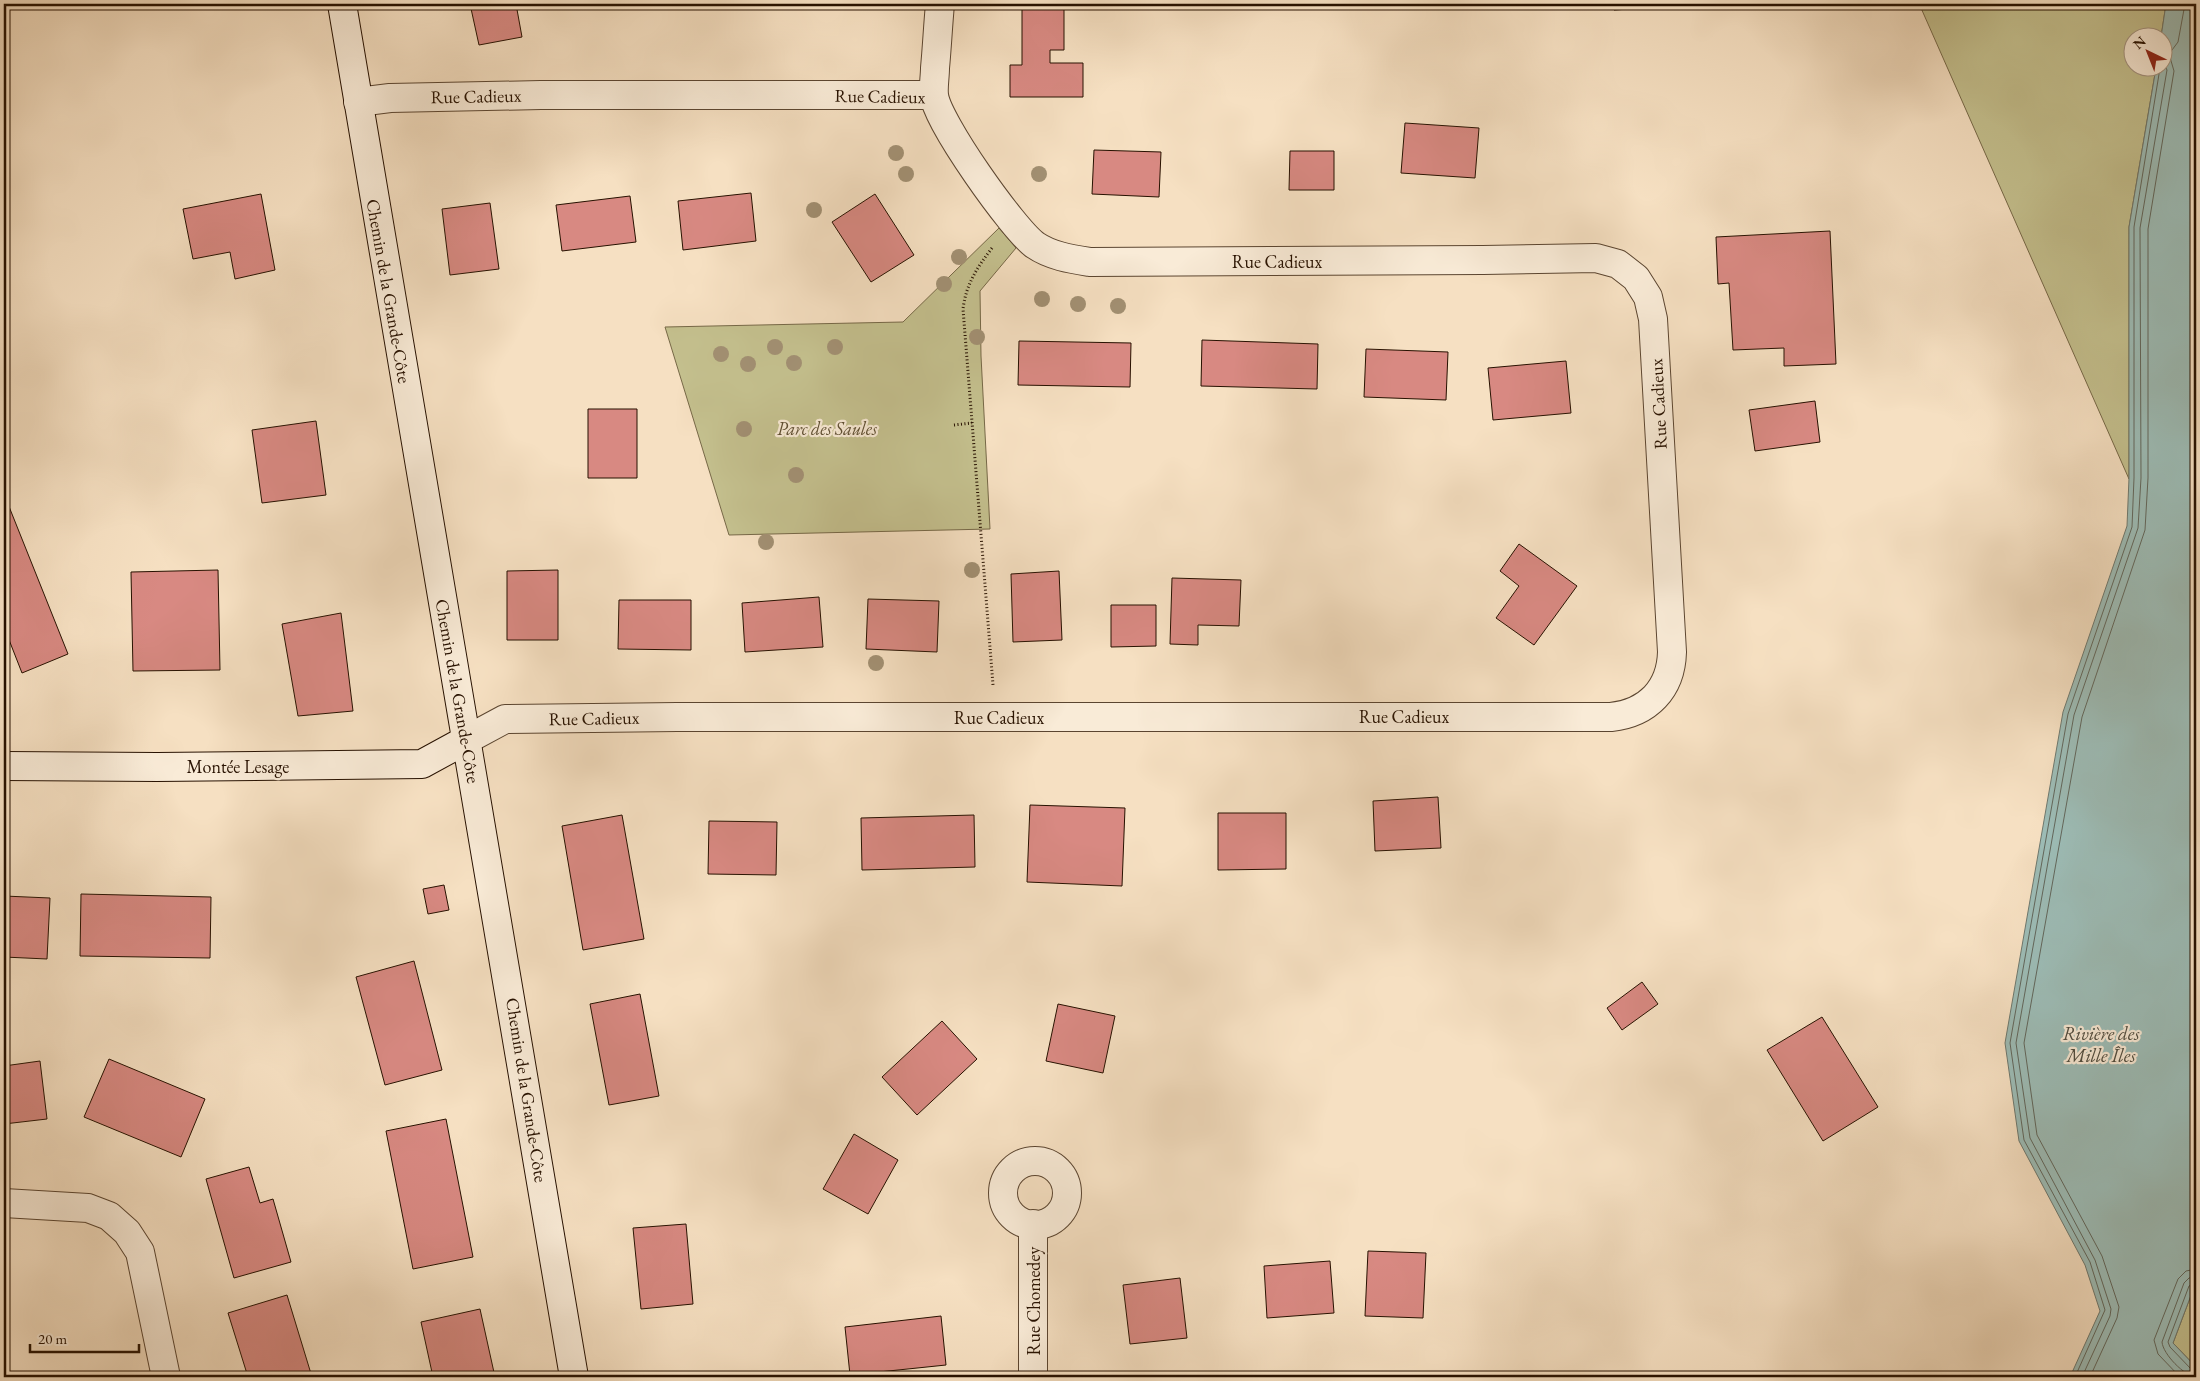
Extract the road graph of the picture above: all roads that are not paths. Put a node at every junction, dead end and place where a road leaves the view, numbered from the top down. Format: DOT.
graph roads {
  1 [pos="342,4"];
  2 [pos="940,4"];
  3 [pos="934,95"];
  4 [pos="358,102"];
  5 [pos="466,740"];
  6 [pos="4,766"];
  7 [pos="4,1203"];
  8 [pos="1033,1224"];
  9 [pos="166,1377"];
  10 [pos="574,1377"];
  11 [pos="1032,1377"];
  1 -- 4 [label="street, Chemin de la Grande-Côte"];
  2 -- 3 [label="street"];
  3 -- 4 [label="street, Rue Cadieux"];
  3 -- 5 [label="street, Rue Cadieux"];
  4 -- 5 [label="street, Chemin de la Grande-Côte"];
  5 -- 6 [label="street, Montée Lesage"];
  5 -- 10 [label="street, Chemin de la Grande-Côte"];
  7 -- 9 [label="street"];
  8 -- 11 [label="street, Rue Chomedey"];
}
